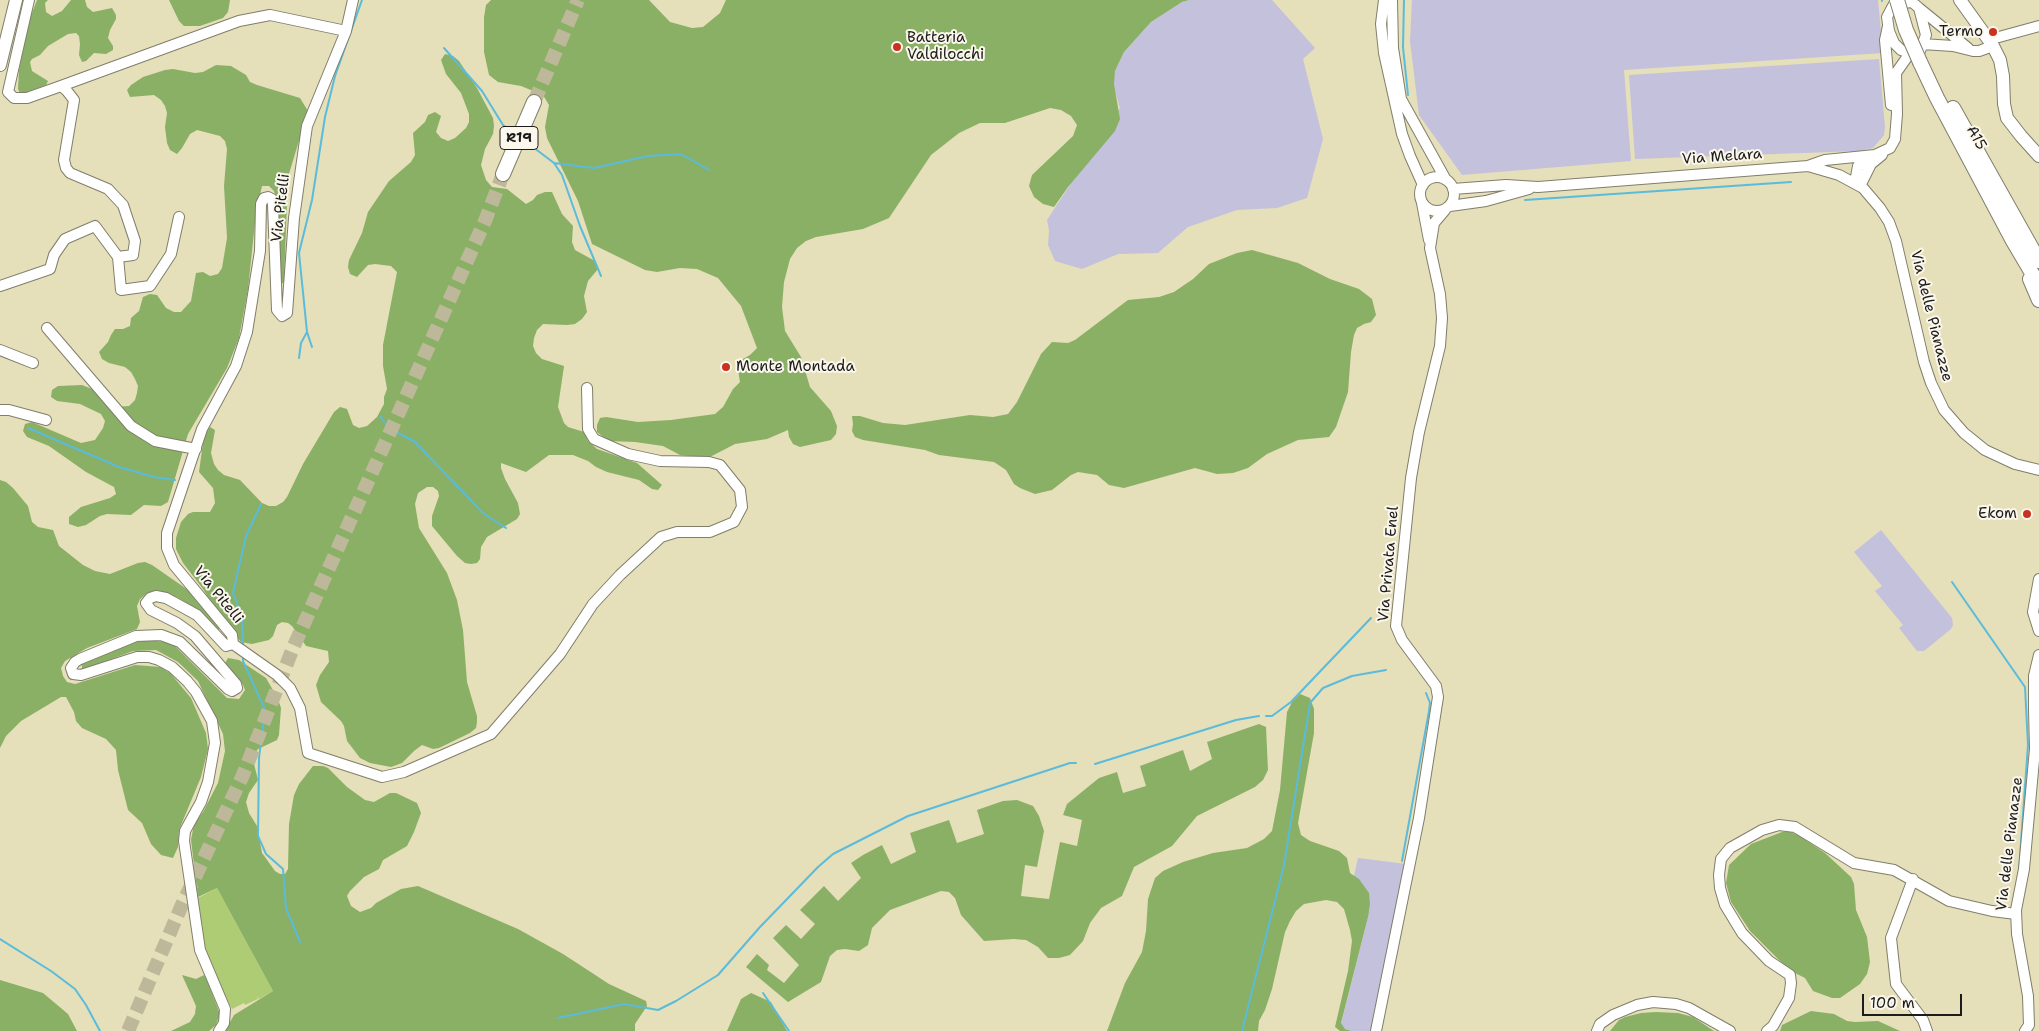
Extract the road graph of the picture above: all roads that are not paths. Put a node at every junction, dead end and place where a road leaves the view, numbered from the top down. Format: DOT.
graph roads {
  1 [pos="16,0"];
  2 [pos="29,0"];
  3 [pos="353,0"];
  4 [pos="1384,0"];
  5 [pos="1392,0"];
  6 [pos="1960,0"];
  7 [pos="1905,2"];
  8 [pos="1888,25"];
  9 [pos="2039,26"];
  10 [pos="346,31"];
  11 [pos="1991,43"];
  12 [pos="1922,44"];
  13 [pos="1973,51"];
  14 [pos="1919,58"];
  15 [pos="0,66"];
  16 [pos="61,86"];
  17 [pos="1940,96"];
  18 [pos="534,102"];
  19 [pos="1896,134"];
  20 [pos="1886,151"];
  21 [pos="1876,155"];
  22 [pos="2039,156"];
  23 [pos="1808,166"];
  24 [pos="503,174"];
  25 [pos="1446,180"];
  26 [pos="1423,185"];
  27 [pos="1858,185"];
  28 [pos="1538,187"];
  29 [pos="1454,189"];
  30 [pos="1422,202"];
  31 [pos="1447,208"];
  32 [pos="179,217"];
  33 [pos="2013,241"];
  34 [pos="1430,248"];
  35 [pos="118,257"];
  36 [pos="2039,260"];
  37 [pos="2039,285"];
  38 [pos="0,286"];
  39 [pos="2039,300"];
  40 [pos="47,328"];
  41 [pos="0,350"];
  42 [pos="33,363"];
  43 [pos="587,388"];
  44 [pos="0,410"];
  45 [pos="46,420"];
  46 [pos="196,449"];
  47 [pos="2038,470"];
  48 [pos="2039,579"];
  49 [pos="2039,631"];
  50 [pos="233,644"];
  51 [pos="2039,655"];
  52 [pos="2037,749"];
  53 [pos="1913,880"];
  54 [pos="2016,914"];
  55 [pos="219,1031"];
  56 [pos="1376,1031"];
  57 [pos="1597,1031"];
  58 [pos="1730,1031"];
  59 [pos="1767,1031"];
  60 [pos="1926,1031"];
  61 [pos="2026,1031"];
  1 -- 15 [label="main road"];
  2 -- 16 [label="street"];
  3 -- 10 [label="street, Via Pitelli"];
  4 -- 26 [label="street"];
  5 -- 25 [label="street"];
  6 -- 11 [label="main road"];
  7 -- 8 [label="street"];
  7 -- 12 [label="street"];
  7 -- 13 [label="street"];
  7 -- 14 [label="highway, A15, bridge"];
  8 -- 14 [label="street"];
  8 -- 19 [label="street"];
  9 -- 11 [label="street"];
  10 -- 16 [label="street"];
  10 -- 46 [label="street, Via Pitelli"];
  11 -- 13 [label="street"];
  11 -- 22 [label="main road"];
  12 -- 13 [label="street"];
  12 -- 14 [label="street"];
  14 -- 17 [label="highway, A15"];
  14 -- 19 [label="street"];
  16 -- 35 [label="street"];
  17 -- 33 [label="highway, A15"];
  17 -- 36 [label="highway, A15"];
  18 -- 24 [label="highway, R19"];
  19 -- 20 [label="street"];
  20 -- 21 [label="street, Via Melara"];
  20 -- 27 [label="street"];
  21 -- 23 [label="street, Via Melara"];
  21 -- 27 [label="street"];
  23 -- 27 [label="street, Via delle Pianazze"];
  23 -- 28 [label="street, Via Melara"];
  25 -- 26 [label="street"];
  25 -- 29 [label="street"];
  26 -- 30 [label="street"];
  27 -- 47 [label="street, Via delle Pianazze"];
  28 -- 29 [label="street"];
  28 -- 31 [label="street"];
  29 -- 31 [label="street"];
  30 -- 31 [label="street"];
  30 -- 34 [label="street"];
  31 -- 34 [label="street, Via Privata Enel"];
  32 -- 35 [label="street"];
  33 -- 37 [label="highway, A15"];
  33 -- 39 [label="highway"];
  34 -- 56 [label="street, Via Privata Enel"];
  35 -- 38 [label="street"];
  40 -- 46 [label="street"];
  41 -- 42 [label="street"];
  43 -- 50 [label="street"];
  44 -- 45 [label="street"];
  46 -- 50 [label="street, Via Pitelli"];
  48 -- 49 [label="street"];
  50 -- 55 [label="street, Via Pitelli"];
  51 -- 52 [label="street, Via delle Pianazze"];
  52 -- 54 [label="street, Via delle Pianazze"];
  53 -- 54 [label="street"];
  53 -- 59 [label="street"];
  53 -- 60 [label="street"];
  54 -- 61 [label="street, Via delle Pianazze"];
  57 -- 58 [label="street"];
}
